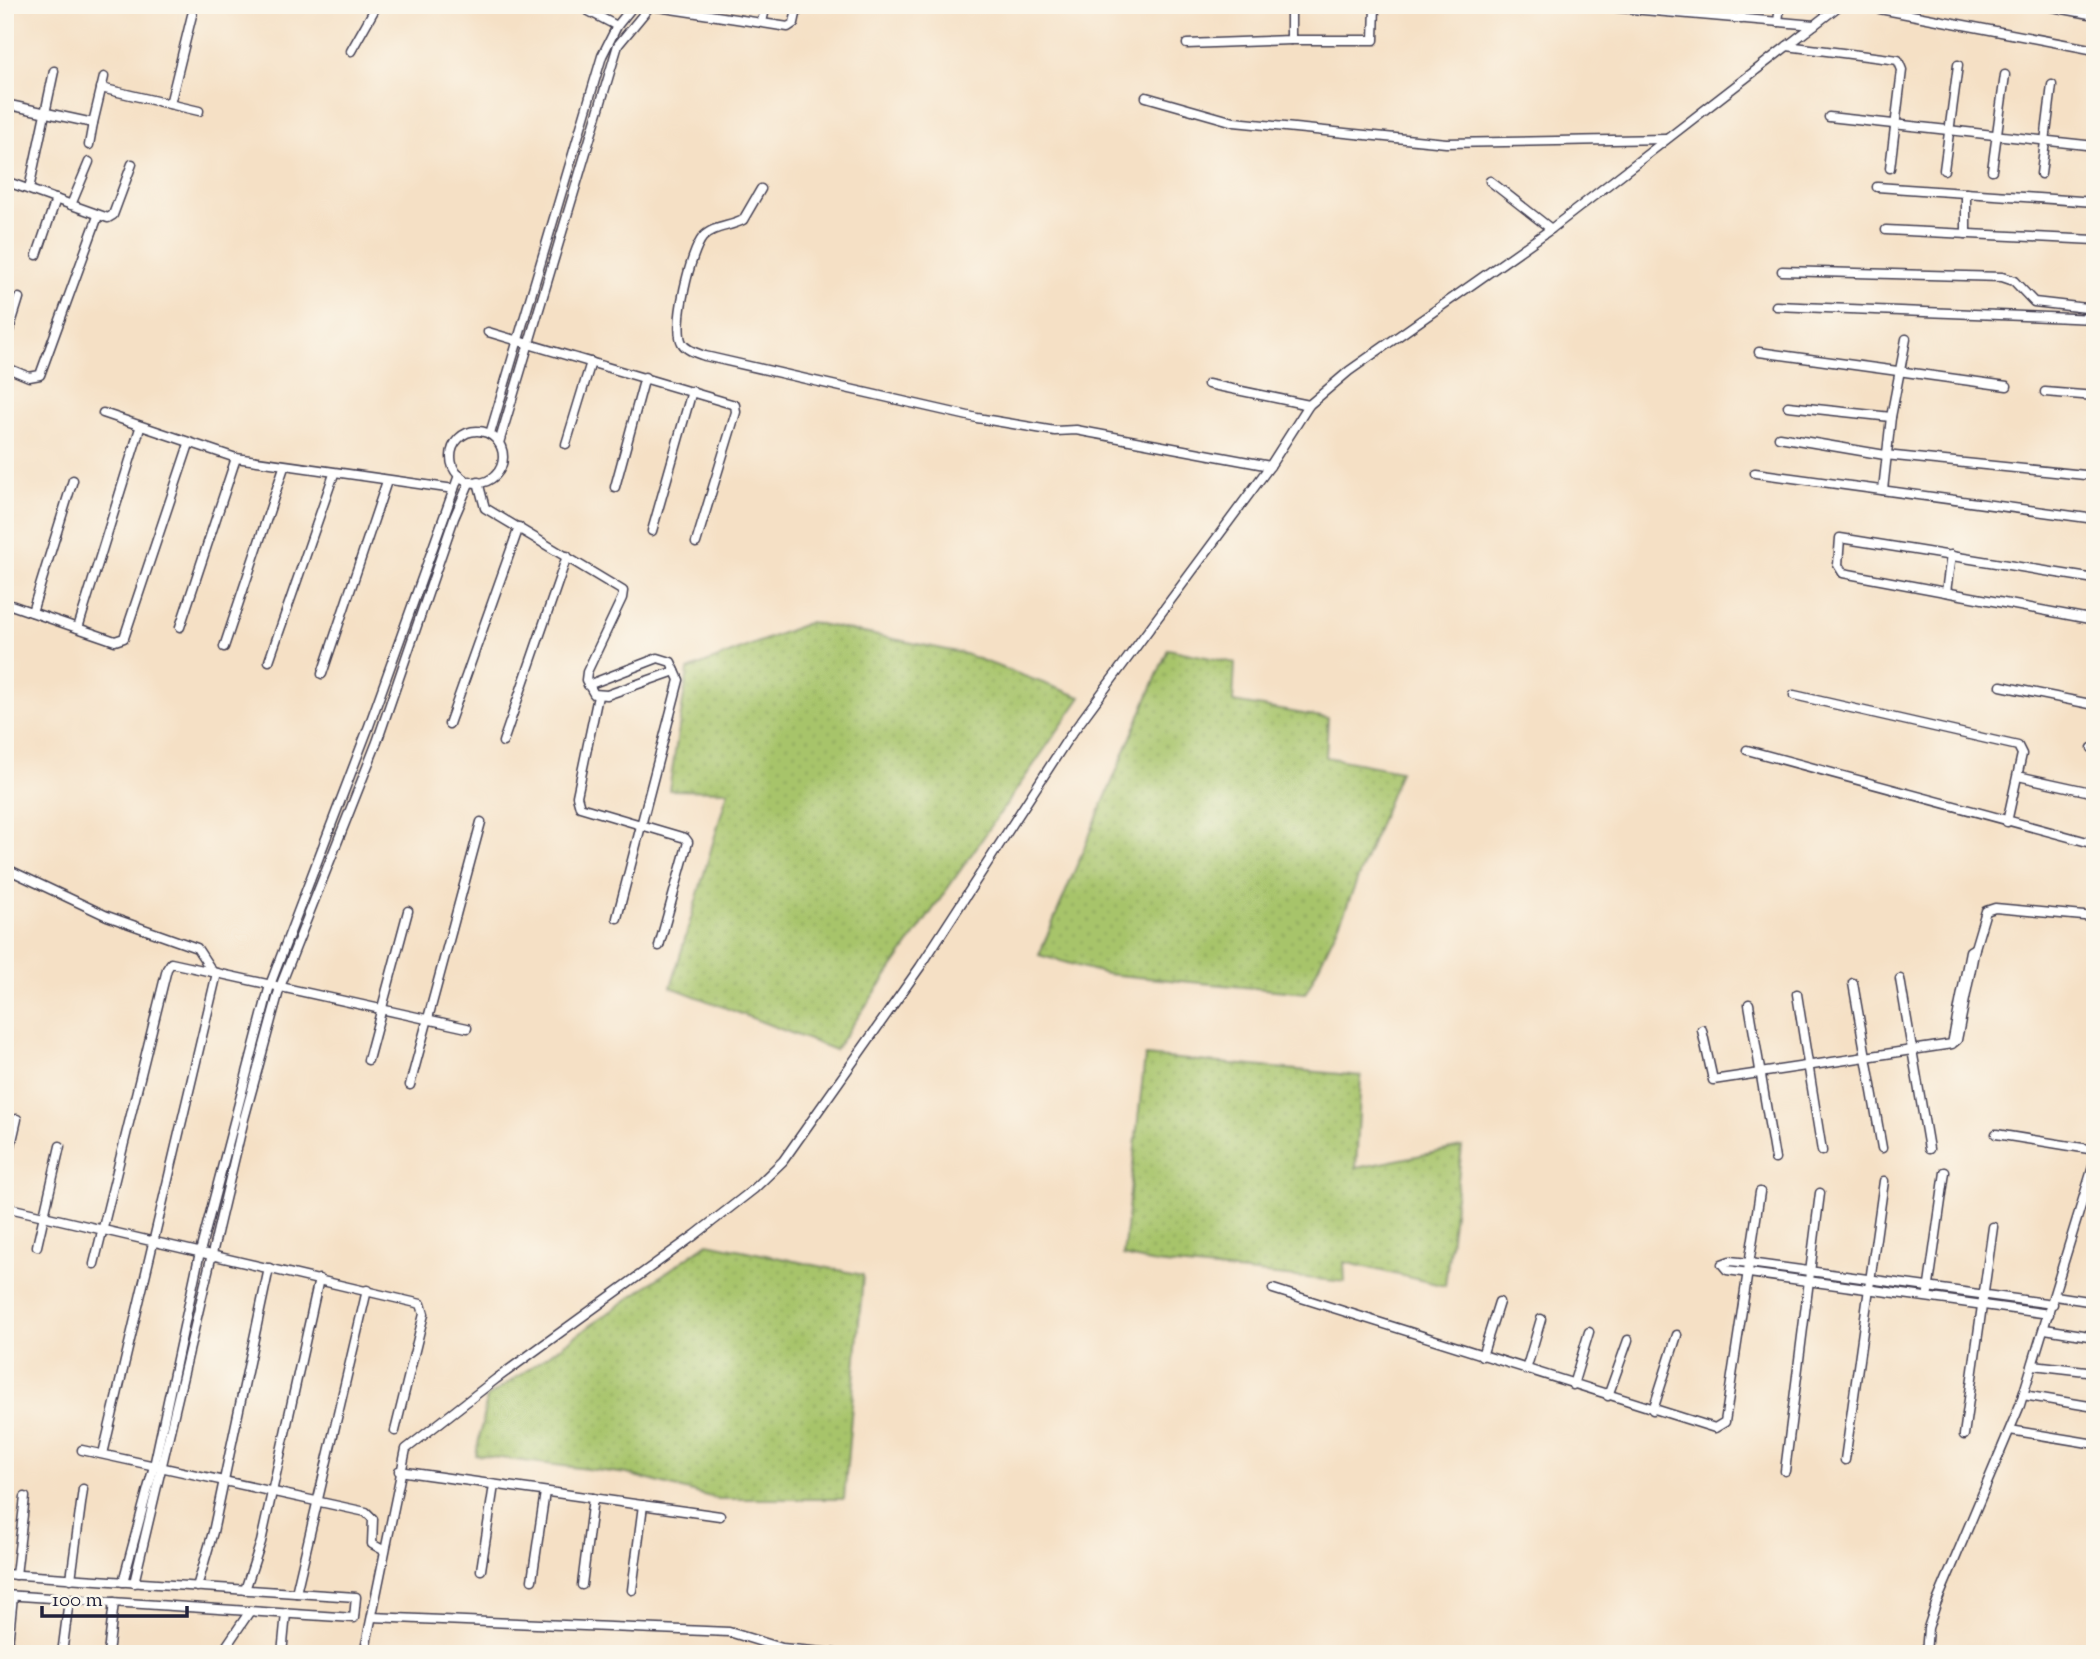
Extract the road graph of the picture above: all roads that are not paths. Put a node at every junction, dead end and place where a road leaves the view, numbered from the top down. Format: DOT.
graph roads {
  1 [pos="377,5"];
  2 [pos="577,5"];
  3 [pos="634,5"];
  4 [pos="766,5"];
  5 [pos="797,5"];
  6 [pos="1292,5"];
  7 [pos="1375,5"];
  8 [pos="1586,5"];
  9 [pos="1742,5"];
  10 [pos="1780,5"];
  11 [pos="1840,5"];
  12 [pos="1859,5"];
  13 [pos="2042,5"];
  14 [pos="651,6"];
  15 [pos="1646,8"];
  16 [pos="710,10"];
  17 [pos="1692,10"];
  18 [pos="192,15"];
  19 [pos="2095,15"];
  20 [pos="1741,19"];
  21 [pos="762,22"];
  22 [pos="1778,22"];
  23 [pos="1814,25"];
  24 [pos="617,26"];
  25 [pos="1291,40"];
  26 [pos="1187,44"];
  27 [pos="1787,46"];
  28 [pos="2095,50"];
  29 [pos="351,51"];
  30 [pos="1958,65"];
  31 [pos="54,71"];
  32 [pos="2005,75"];
  33 [pos="104,76"];
  34 [pos="2052,85"];
  35 [pos="101,88"];
  36 [pos="1146,97"];
  37 [pos="5,104"];
  38 [pos="170,104"];
  39 [pos="200,111"];
  40 [pos="1829,117"];
  41 [pos="93,123"];
  42 [pos="1895,125"];
  43 [pos="1950,130"];
  44 [pos="1996,135"];
  45 [pos="1666,139"];
  46 [pos="2095,139"];
  47 [pos="2045,141"];
  48 [pos="89,145"];
  49 [pos="2094,146"];
  50 [pos="89,162"];
  51 [pos="132,164"];
  52 [pos="1889,168"];
  53 [pos="1944,170"];
  54 [pos="1992,170"];
  55 [pos="2041,174"];
  56 [pos="2090,174"];
  57 [pos="7,181"];
  58 [pos="1490,181"];
  59 [pos="1877,187"];
  60 [pos="29,189"];
  61 [pos="761,190"];
  62 [pos="5,191"];
  63 [pos="1966,193"];
  64 [pos="56,199"];
  65 [pos="2095,202"];
  66 [pos="71,205"];
  67 [pos="98,216"];
  68 [pos="1551,229"];
  69 [pos="1886,230"];
  70 [pos="1966,234"];
  71 [pos="2095,240"];
  72 [pos="37,255"];
  73 [pos="1782,271"];
  74 [pos="19,298"];
  75 [pos="1776,306"];
  76 [pos="2095,309"];
  77 [pos="2095,319"];
  78 [pos="488,332"];
  79 [pos="1906,339"];
  80 [pos="518,340"];
  81 [pos="5,342"];
  82 [pos="531,345"];
  83 [pos="1759,352"];
  84 [pos="591,362"];
  85 [pos="5,367"];
  86 [pos="1902,372"];
  87 [pos="645,377"];
  88 [pos="1208,384"];
  89 [pos="2007,386"];
  90 [pos="692,391"];
  91 [pos="2045,392"];
  92 [pos="2095,396"];
  93 [pos="1309,405"];
  94 [pos="1788,406"];
  95 [pos="103,414"];
  96 [pos="1891,417"];
  97 [pos="140,428"];
  98 [pos="490,434"];
  99 [pos="1779,436"];
  100 [pos="499,443"];
  101 [pos="189,444"];
  102 [pos="566,444"];
  103 [pos="1885,455"];
  104 [pos="236,458"];
  105 [pos="1270,466"];
  106 [pos="284,467"];
  107 [pos="1755,473"];
  108 [pos="334,474"];
  109 [pos="459,475"];
  110 [pos="2095,476"];
  111 [pos="74,480"];
  112 [pos="387,481"];
  113 [pos="474,482"];
  114 [pos="615,487"];
  115 [pos="454,489"];
  116 [pos="1882,490"];
  117 [pos="2095,519"];
  118 [pos="519,527"];
  119 [pos="652,530"];
  120 [pos="696,543"];
  121 [pos="1951,555"];
  122 [pos="567,556"];
  123 [pos="2095,579"];
  124 [pos="1946,592"];
  125 [pos="8,604"];
  126 [pos="32,612"];
  127 [pos="2095,620"];
  128 [pos="180,627"];
  129 [pos="78,628"];
  130 [pos="224,647"];
  131 [pos="270,661"];
  132 [pos="675,671"];
  133 [pos="322,674"];
  134 [pos="589,685"];
  135 [pos="2001,687"];
  136 [pos="1794,695"];
  137 [pos="598,696"];
  138 [pos="2095,705"];
  139 [pos="449,724"];
  140 [pos="503,742"];
  141 [pos="1747,750"];
  142 [pos="2018,776"];
  143 [pos="2095,793"];
  144 [pos="481,822"];
  145 [pos="2007,822"];
  146 [pos="642,825"];
  147 [pos="2095,844"];
  148 [pos="5,868"];
  149 [pos="408,911"];
  150 [pos="2095,917"];
  151 [pos="617,918"];
  152 [pos="659,946"];
  153 [pos="215,972"];
  154 [pos="1900,979"];
  155 [pos="1853,983"];
  156 [pos="270,985"];
  157 [pos="279,987"];
  158 [pos="1797,993"];
  159 [pos="1749,1004"];
  160 [pos="379,1009"];
  161 [pos="426,1019"];
  162 [pos="467,1028"];
  163 [pos="1702,1030"];
  164 [pos="1912,1049"];
  165 [pos="1865,1056"];
  166 [pos="368,1060"];
  167 [pos="1808,1064"];
  168 [pos="1760,1072"];
  169 [pos="410,1085"];
  170 [pos="17,1119"];
  171 [pos="1996,1134"];
  172 [pos="60,1146"];
  173 [pos="1882,1148"];
  174 [pos="1929,1149"];
  175 [pos="2095,1150"];
  176 [pos="1822,1151"];
  177 [pos="1775,1158"];
  178 [pos="2095,1160"];
  179 [pos="5,1171"];
  180 [pos="1945,1172"];
  181 [pos="1884,1181"];
  182 [pos="1760,1192"];
  183 [pos="1821,1193"];
  184 [pos="5,1207"];
  185 [pos="44,1216"];
  186 [pos="1993,1227"];
  187 [pos="100,1229"];
  188 [pos="153,1240"];
  189 [pos="37,1246"];
  190 [pos="200,1252"];
  191 [pos="212,1255"];
  192 [pos="1749,1263"];
  193 [pos="94,1264"];
  194 [pos="269,1268"];
  195 [pos="1747,1273"];
  196 [pos="1810,1276"];
  197 [pos="319,1279"];
  198 [pos="1871,1285"];
  199 [pos="1928,1288"];
  200 [pos="1273,1289"];
  201 [pos="367,1290"];
  202 [pos="1983,1295"];
  203 [pos="1926,1298"];
  204 [pos="2054,1300"];
  205 [pos="1499,1302"];
  206 [pos="2095,1302"];
  207 [pos="1981,1306"];
  208 [pos="2049,1314"];
  209 [pos="1541,1320"];
  210 [pos="2045,1329"];
  211 [pos="1589,1332"];
  212 [pos="1677,1335"];
  213 [pos="2095,1337"];
  214 [pos="1628,1340"];
  215 [pos="1482,1356"];
  216 [pos="2033,1365"];
  217 [pos="1526,1370"];
  218 [pos="2095,1372"];
  219 [pos="1573,1385"];
  220 [pos="2023,1395"];
  221 [pos="1608,1396"];
  222 [pos="2095,1407"];
  223 [pos="1653,1410"];
  224 [pos="2010,1430"];
  225 [pos="395,1431"];
  226 [pos="1964,1435"];
  227 [pos="2090,1443"];
  228 [pos="82,1450"];
  229 [pos="103,1454"];
  230 [pos="1845,1460"];
  231 [pos="159,1467"];
  232 [pos="399,1471"];
  233 [pos="1785,1471"];
  234 [pos="223,1481"];
  235 [pos="494,1485"];
  236 [pos="83,1489"];
  237 [pos="271,1492"];
  238 [pos="545,1492"];
  239 [pos="25,1497"];
  240 [pos="593,1499"];
  241 [pos="318,1502"];
  242 [pos="643,1506"];
  243 [pos="720,1516"];
  244 [pos="383,1550"];
  245 [pos="481,1570"];
  246 [pos="5,1574"];
  247 [pos="16,1575"];
  248 [pos="71,1579"];
  249 [pos="531,1580"];
  250 [pos="123,1582"];
  251 [pos="134,1583"];
  252 [pos="582,1585"];
  253 [pos="197,1587"];
  254 [pos="245,1590"];
  255 [pos="632,1590"];
  256 [pos="296,1593"];
  257 [pos="9,1596"];
  258 [pos="69,1600"];
  259 [pos="114,1602"];
  260 [pos="250,1611"];
  261 [pos="286,1614"];
  262 [pos="372,1617"];
  263 [pos="7,1654"];
  264 [pos="62,1654"];
  265 [pos="108,1654"];
  266 [pos="221,1654"];
  267 [pos="282,1654"];
  268 [pos="364,1654"];
  269 [pos="842,1654"];
  270 [pos="1926,1654"];
  1 -- 29 [label="street"];
  2 -- 24 [label="street"];
  3 -- 24 [label="street"];
  4 -- 21 [label="street"];
  5 -- 21 [label="street"];
  6 -- 25 [label="street"];
  7 -- 25 [label="street"];
  8 -- 15 [label="street"];
  9 -- 20 [label="street"];
  10 -- 22 [label="street"];
  11 -- 23 [label="street"];
  12 -- 28 [label="street"];
  13 -- 19 [label="street"];
  14 -- 16 [label="street"];
  14 -- 82 [label="street"];
  15 -- 17 [label="street"];
  16 -- 21 [label="street"];
  17 -- 20 [label="street"];
  18 -- 38 [label="street"];
  20 -- 22 [label="street"];
  22 -- 23 [label="street"];
  23 -- 27 [label="street"];
  24 -- 80 [label="street"];
  25 -- 26 [label="street"];
  27 -- 42 [label="street"];
  27 -- 45 [label="street"];
  30 -- 43 [label="street"];
  31 -- 60 [label="street"];
  32 -- 44 [label="street"];
  33 -- 35 [label="street"];
  34 -- 47 [label="street"];
  35 -- 38 [label="street"];
  35 -- 41 [label="street"];
  36 -- 45 [label="street"];
  37 -- 41 [label="street"];
  38 -- 39 [label="street"];
  40 -- 42 [label="street"];
  41 -- 48 [label="street"];
  42 -- 43 [label="street"];
  42 -- 52 [label="street"];
  43 -- 44 [label="street"];
  43 -- 53 [label="street"];
  44 -- 47 [label="street"];
  44 -- 54 [label="street"];
  45 -- 68 [label="street"];
  46 -- 49 [label="street"];
  47 -- 49 [label="street"];
  47 -- 55 [label="street"];
  49 -- 56 [label="street"];
  50 -- 66 [label="street"];
  51 -- 67 [label="street"];
  57 -- 60 [label="street"];
  57 -- 62 [label="street"];
  58 -- 68 [label="street"];
  59 -- 63 [label="street"];
  60 -- 64 [label="street"];
  61 -- 105 [label="street"];
  63 -- 65 [label="street"];
  63 -- 70 [label="street"];
  64 -- 66 [label="street"];
  64 -- 72 [label="street"];
  66 -- 67 [label="street"];
  67 -- 85 [label="street"];
  68 -- 93 [label="street"];
  69 -- 70 [label="street"];
  70 -- 71 [label="street"];
  73 -- 76 [label="street"];
  74 -- 81 [label="street"];
  75 -- 77 [label="street"];
  78 -- 80 [label="street"];
  79 -- 86 [label="street"];
  80 -- 82 [label="street"];
  80 -- 98 [label="street"];
  82 -- 84 [label="street"];
  82 -- 100 [label="street"];
  83 -- 86 [label="street"];
  84 -- 87 [label="street"];
  84 -- 102 [label="street"];
  86 -- 89 [label="street"];
  86 -- 96 [label="street"];
  87 -- 90 [label="street"];
  87 -- 114 [label="street"];
  88 -- 93 [label="street"];
  90 -- 119 [label="street"];
  90 -- 120 [label="street"];
  91 -- 92 [label="street"];
  93 -- 105 [label="street"];
  94 -- 96 [label="street"];
  95 -- 97 [label="street"];
  96 -- 103 [label="street"];
  97 -- 101 [label="street"];
  97 -- 129 [label="street"];
  98 -- 100 [label="street"];
  98 -- 109 [label="street"];
  99 -- 103 [label="street"];
  100 -- 113 [label="street"];
  101 -- 104 [label="street"];
  101 -- 129 [label="street"];
  103 -- 110 [label="street"];
  103 -- 116 [label="street"];
  104 -- 106 [label="street"];
  104 -- 128 [label="street"];
  105 -- 232 [label="street"];
  106 -- 108 [label="street"];
  106 -- 130 [label="street"];
  107 -- 116 [label="street"];
  108 -- 112 [label="street"];
  108 -- 131 [label="street"];
  109 -- 113 [label="street"];
  109 -- 115 [label="street"];
  111 -- 126 [label="street"];
  112 -- 115 [label="street"];
  112 -- 133 [label="street"];
  113 -- 118 [label="street"];
  113 -- 157 [label="street"];
  115 -- 156 [label="street"];
  116 -- 117 [label="street"];
  118 -- 122 [label="street"];
  118 -- 139 [label="street"];
  121 -- 123 [label="street"];
  121 -- 124 [label="street"];
  121 -- 124 [label="street"];
  122 -- 134 [label="street"];
  122 -- 140 [label="street"];
  124 -- 127 [label="street"];
  125 -- 126 [label="street"];
  126 -- 129 [label="street"];
  132 -- 134 [label="street"];
  132 -- 137 [label="street"];
  132 -- 146 [label="street"];
  134 -- 137 [label="street"];
  135 -- 138 [label="street"];
  136 -- 142 [label="street"];
  137 -- 146 [label="street"];
  141 -- 145 [label="street"];
  142 -- 143 [label="street"];
  142 -- 145 [label="street"];
  144 -- 161 [label="street"];
  145 -- 147 [label="street"];
  146 -- 151 [label="street"];
  146 -- 152 [label="street"];
  148 -- 153 [label="street"];
  149 -- 160 [label="street"];
  150 -- 164 [label="street"];
  153 -- 156 [label="street"];
  153 -- 187 [label="street"];
  153 -- 188 [label="street"];
  154 -- 164 [label="street"];
  155 -- 165 [label="street"];
  156 -- 157 [label="street"];
  156 -- 190 [label="street"];
  157 -- 160 [label="street"];
  157 -- 191 [label="street"];
  158 -- 167 [label="street"];
  159 -- 168 [label="street"];
  160 -- 161 [label="street"];
  160 -- 166 [label="street"];
  161 -- 162 [label="street"];
  161 -- 169 [label="street"];
  163 -- 168 [label="street"];
  164 -- 165 [label="street"];
  164 -- 174 [label="street"];
  165 -- 167 [label="street"];
  165 -- 173 [label="street"];
  167 -- 168 [label="street"];
  167 -- 176 [label="street"];
  168 -- 177 [label="street"];
  170 -- 179 [label="street"];
  171 -- 175 [label="street"];
  172 -- 185 [label="street"];
  178 -- 204 [label="street"];
  180 -- 199 [label="street"];
  181 -- 198 [label="street"];
  182 -- 192 [label="street"];
  183 -- 196 [label="street"];
  184 -- 185 [label="street"];
  185 -- 187 [label="street"];
  185 -- 189 [label="street"];
  186 -- 202 [label="street"];
  187 -- 188 [label="street"];
  187 -- 193 [label="street"];
  188 -- 190 [label="street"];
  188 -- 229 [label="street"];
  190 -- 191 [label="street"];
  190 -- 231 [label="street"];
  191 -- 194 [label="street"];
  191 -- 231 [label="street"];
  192 -- 195 [label="street"];
  192 -- 195 [label="street"];
  192 -- 196 [label="street"];
  194 -- 197 [label="street"];
  194 -- 234 [label="street"];
  195 -- 196 [label="street"];
  195 -- 223 [label="street"];
  196 -- 198 [label="street"];
  196 -- 233 [label="street"];
  197 -- 201 [label="street"];
  197 -- 237 [label="street"];
  198 -- 199 [label="street"];
  198 -- 203 [label="street"];
  198 -- 230 [label="street"];
  199 -- 202 [label="street"];
  199 -- 203 [label="street"];
  200 -- 215 [label="street"];
  201 -- 225 [label="street"];
  201 -- 241 [label="street"];
  202 -- 204 [label="street"];
  202 -- 207 [label="street"];
  203 -- 207 [label="street"];
  204 -- 206 [label="street"];
  204 -- 208 [label="street"];
  205 -- 215 [label="street"];
  207 -- 208 [label="street"];
  207 -- 226 [label="street"];
  208 -- 210 [label="street"];
  209 -- 217 [label="street"];
  210 -- 213 [label="street"];
  210 -- 216 [label="street"];
  211 -- 219 [label="street"];
  212 -- 223 [label="street"];
  214 -- 221 [label="street"];
  215 -- 217 [label="street"];
  216 -- 218 [label="street"];
  216 -- 220 [label="street"];
  217 -- 219 [label="street"];
  219 -- 221 [label="street"];
  220 -- 222 [label="street"];
  220 -- 224 [label="street"];
  221 -- 223 [label="street"];
  224 -- 227 [label="street"];
  224 -- 270 [label="street"];
  228 -- 229 [label="street"];
  229 -- 231 [label="street"];
  231 -- 234 [label="street"];
  231 -- 250 [label="street"];
  231 -- 251 [label="street"];
  232 -- 235 [label="street"];
  232 -- 244 [label="street"];
  234 -- 237 [label="street"];
  234 -- 253 [label="street"];
  235 -- 238 [label="street"];
  235 -- 245 [label="street"];
  236 -- 248 [label="street"];
  237 -- 241 [label="street"];
  237 -- 254 [label="street"];
  238 -- 240 [label="street"];
  238 -- 249 [label="street"];
  239 -- 247 [label="street"];
  240 -- 242 [label="street"];
  240 -- 252 [label="street"];
  241 -- 244 [label="street"];
  241 -- 256 [label="street"];
  242 -- 243 [label="street"];
  242 -- 255 [label="street"];
  244 -- 262 [label="street"];
  246 -- 247 [label="street"];
  247 -- 248 [label="street"];
  248 -- 250 [label="street"];
  250 -- 251 [label="street"];
  251 -- 253 [label="street"];
  253 -- 254 [label="street"];
  254 -- 256 [label="street"];
  256 -- 261 [label="street"];
  257 -- 258 [label="street"];
  257 -- 263 [label="street"];
  258 -- 259 [label="street"];
  258 -- 264 [label="street"];
  259 -- 260 [label="street"];
  259 -- 265 [label="street"];
  260 -- 261 [label="street"];
  260 -- 266 [label="street"];
  261 -- 267 [label="street"];
  262 -- 268 [label="street"];
  262 -- 269 [label="street"];
}
